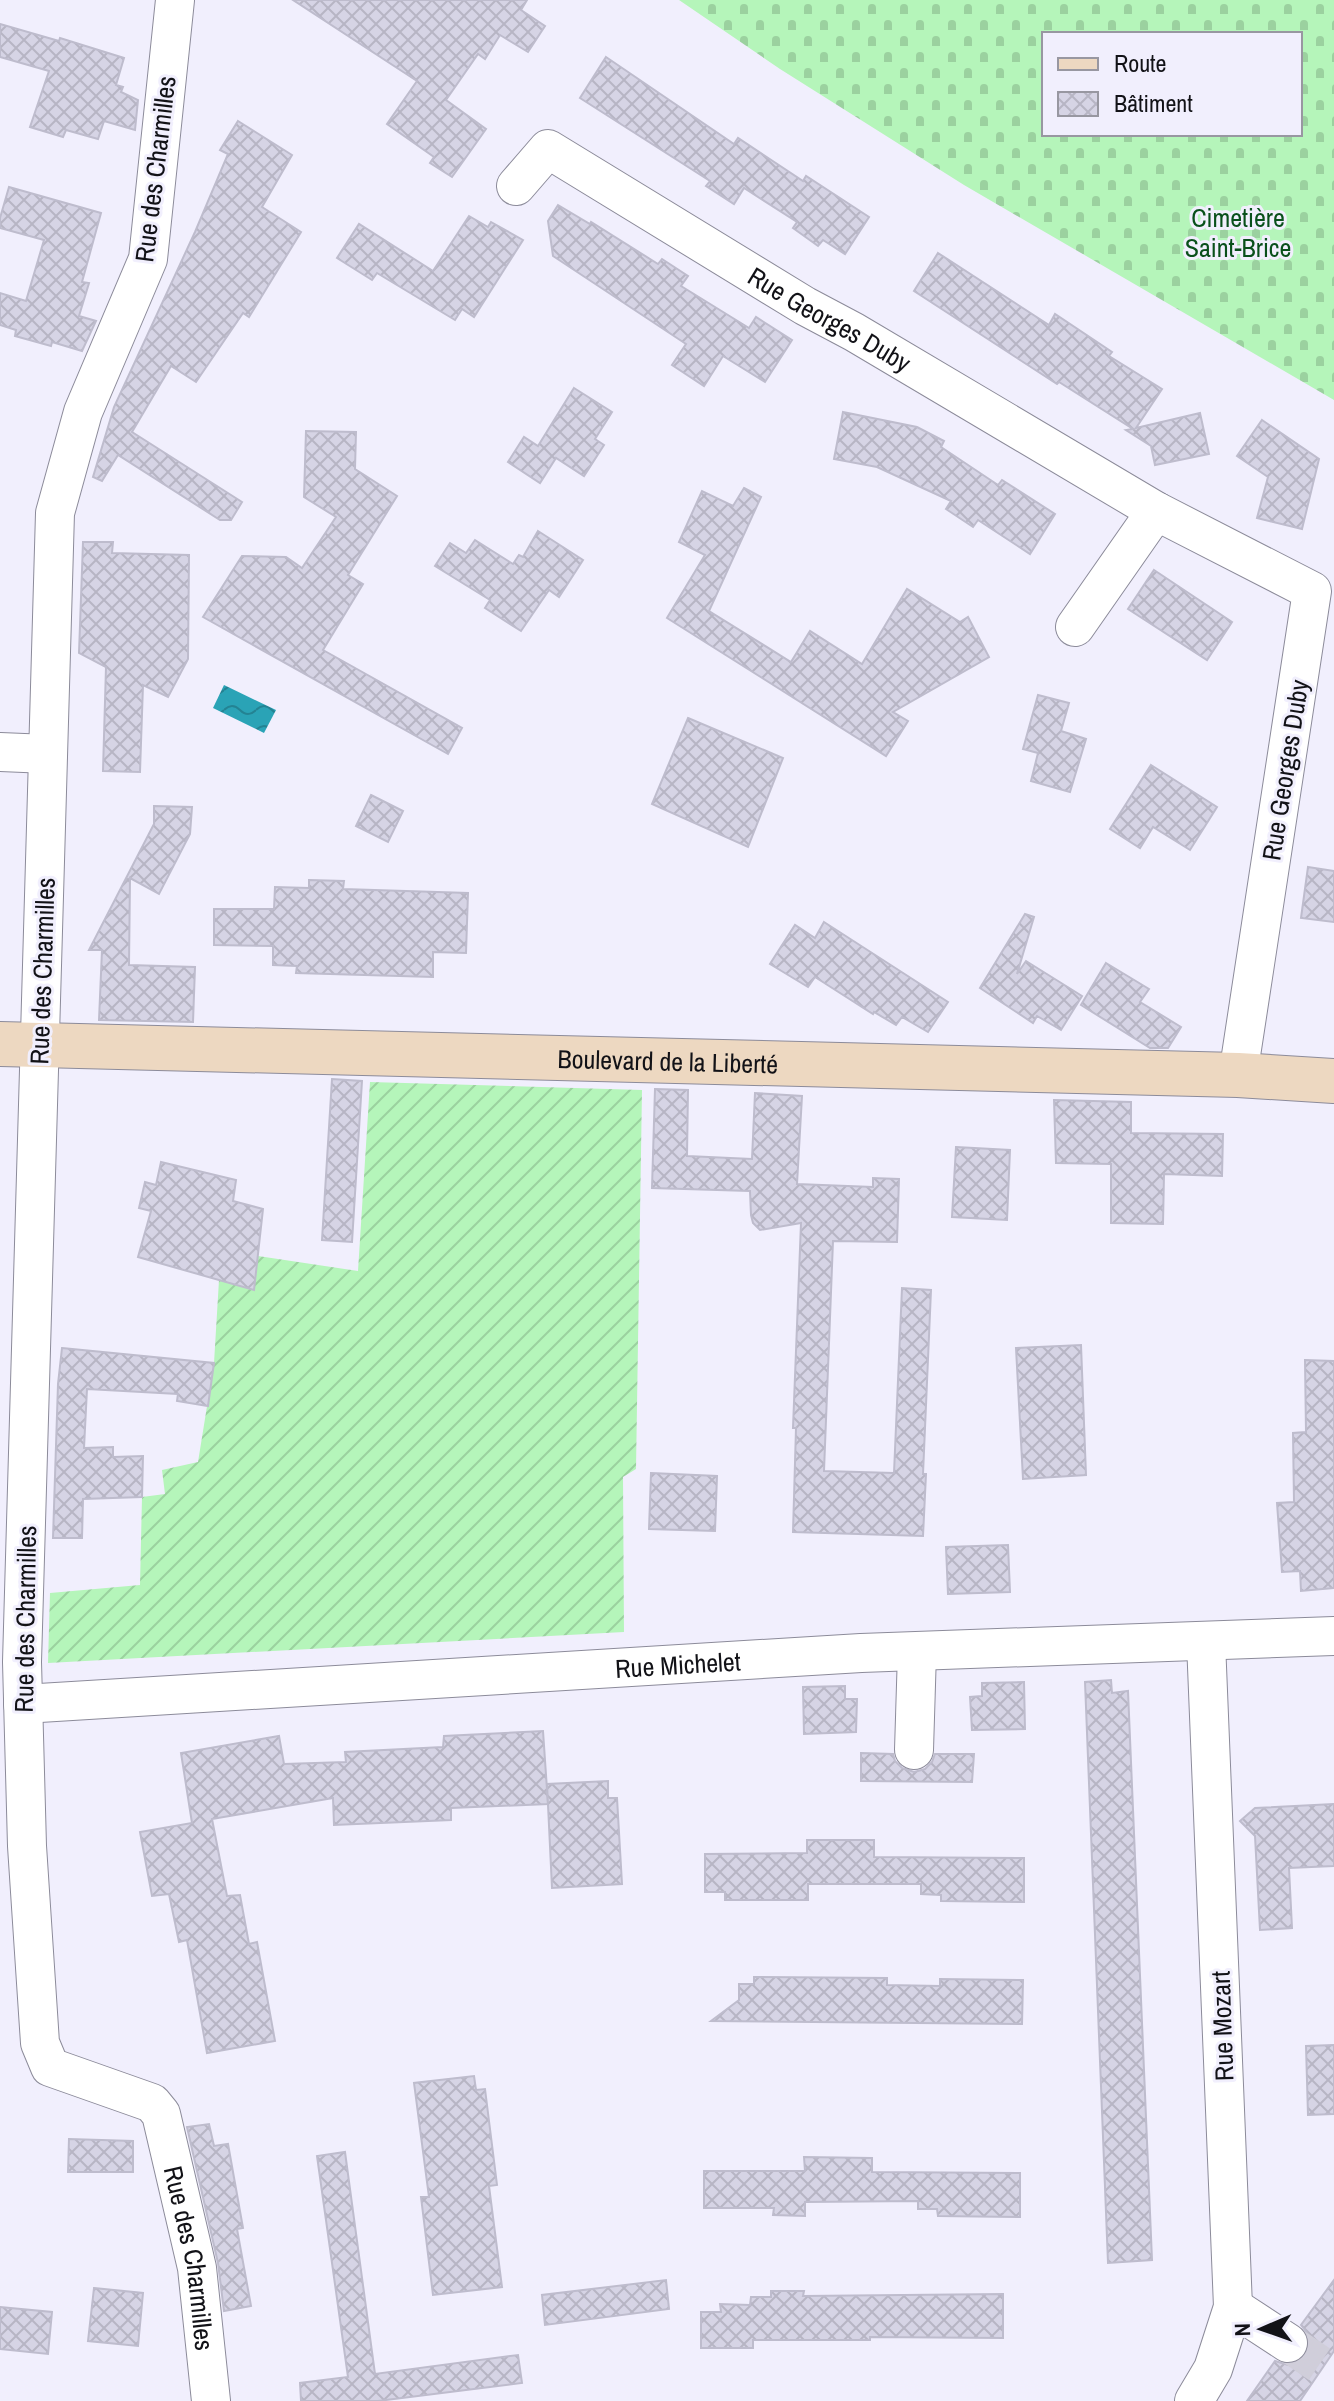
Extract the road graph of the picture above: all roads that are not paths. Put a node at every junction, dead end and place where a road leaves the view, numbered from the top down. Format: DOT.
graph roads {
  1 [pos="175,0"];
  2 [pos="516,186"];
  3 [pos="1156,511"];
  4 [pos="1075,627"];
  5 [pos="0,752"];
  6 [pos="48,754"];
  7 [pos="20,1045"];
  8 [pos="1238,1075"];
  9 [pos="1334,1081"];
  10 [pos="1334,1636"];
  11 [pos="1206,1642"];
  12 [pos="917,1652"];
  13 [pos="23,1704"];
  14 [pos="914,1750"];
  15 [pos="1233,2307"];
  16 [pos="1288,2343"];
  17 [pos="211,2401"];
  18 [pos="1194,2401"];
  1 -- 6 [label="street, Rue des Charmilles"];
  2 -- 3 [label="street, Rue Georges Duby"];
  3 -- 4 [label="street"];
  3 -- 8 [label="street, Rue Georges Duby"];
  5 -- 6 [label="street"];
  6 -- 7 [label="street, Rue des Charmilles"];
  7 -- 8 [label="main road, Boulevard de la Liberté"];
  7 -- 13 [label="street, Rue des Charmilles"];
  8 -- 9 [label="main road, Boulevard de la Liberté"];
  10 -- 11 [label="street, Rue Michelet"];
  11 -- 12 [label="street, Rue Michelet"];
  11 -- 15 [label="street, Rue Mozart"];
  12 -- 13 [label="street, Rue Michelet"];
  12 -- 14 [label="street"];
  13 -- 17 [label="street, Rue des Charmilles"];
  15 -- 16 [label="street"];
  15 -- 18 [label="street, Rue Mozart"];
}
